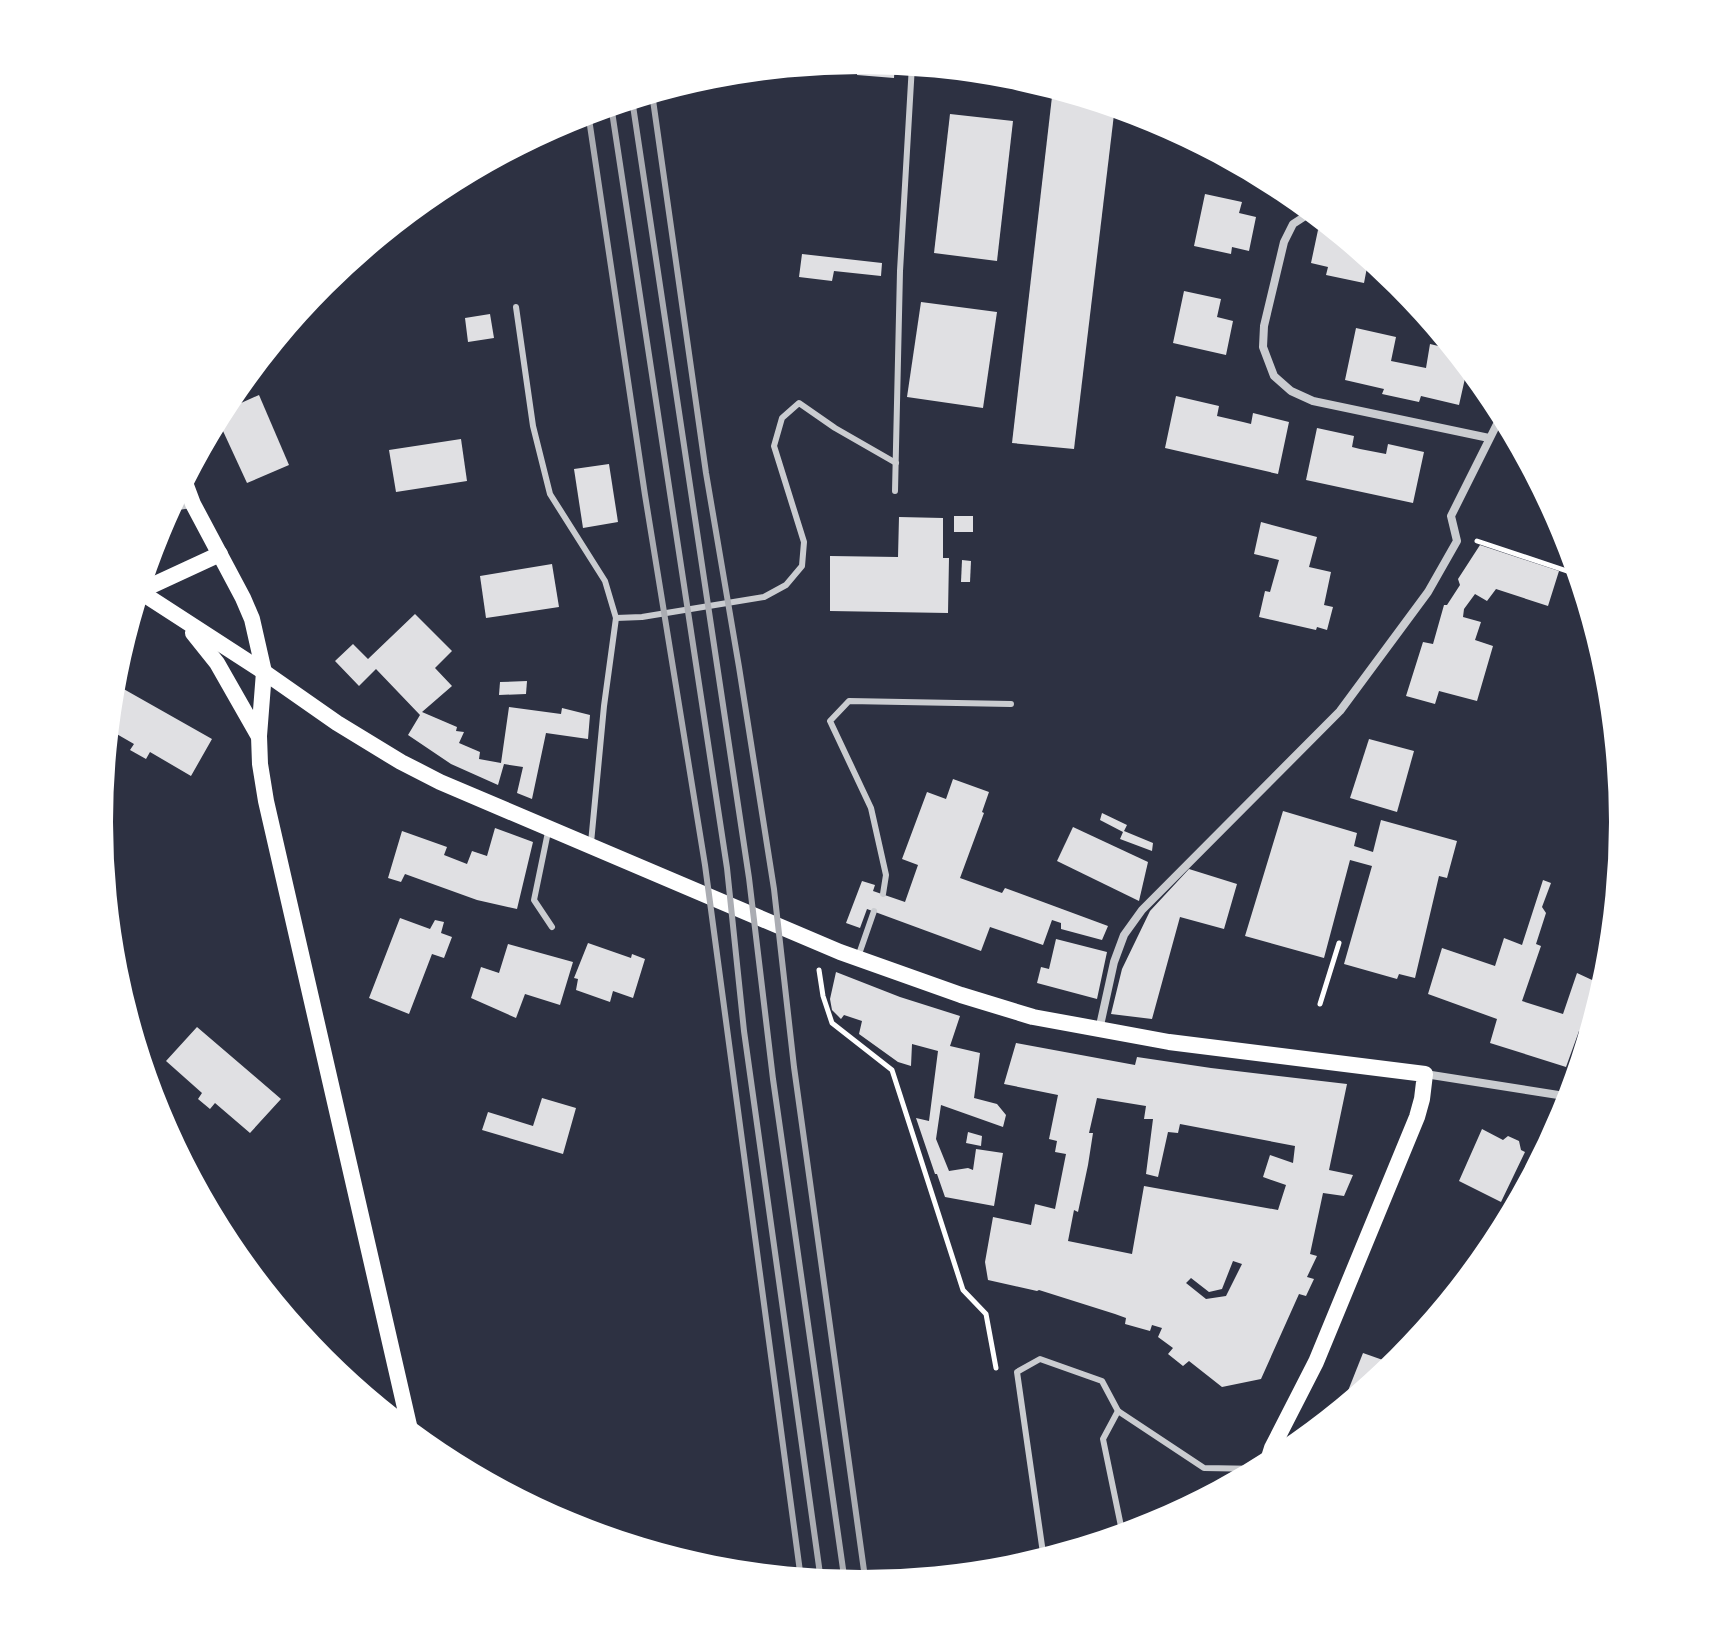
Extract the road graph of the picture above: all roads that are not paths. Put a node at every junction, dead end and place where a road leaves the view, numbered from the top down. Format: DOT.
graph roads {
  1 [pos="911,76"];
  2 [pos="1302,218"];
  3 [pos="516,307"];
  4 [pos="1496,425"];
  5 [pos="1489,438"];
  6 [pos="896,463"];
  7 [pos="895,491"];
  8 [pos="189,493"];
  9 [pos="193,504"];
  10 [pos="184,505"];
  11 [pos="220,554"];
  12 [pos="152,585"];
  13 [pos="148,597"];
  14 [pos="616,618"];
  15 [pos="184,621"];
  16 [pos="264,672"];
  17 [pos="1011,704"];
  18 [pos="259,736"];
  19 [pos="548,828"];
  20 [pos="591,846"];
  21 [pos="883,894"];
  22 [pos="874,911"];
  23 [pos="552,927"];
  24 [pos="858,958"];
  25 [pos="1099,1030"];
  26 [pos="1425,1074"];
  27 [pos="1558,1095"];
  28 [pos="1118,1411"];
  29 [pos="407,1417"];
  30 [pos="1272,1448"];
  31 [pos="1241,1468"];
  32 [pos="1121,1524"];
  33 [pos="1042,1548"];
  1 -- 6 [label="lane"];
  2 -- 5 [label="street"];
  3 -- 14 [label="lane"];
  4 -- 5 [label="street"];
  5 -- 25 [label="street"];
  6 -- 7 [label="lane"];
  6 -- 14 [label="lane"];
  8 -- 9 [label="main road"];
  9 -- 10 [label="street"];
  9 -- 11 [label="main road"];
  11 -- 12 [label="main road"];
  11 -- 16 [label="main road"];
  13 -- 15 [label="main road"];
  14 -- 20 [label="lane"];
  15 -- 16 [label="main road"];
  15 -- 18 [label="main road"];
  16 -- 18 [label="main road"];
  16 -- 19 [label="main road"];
  17 -- 21 [label="lane"];
  18 -- 29 [label="main road"];
  19 -- 20 [label="main road"];
  19 -- 23 [label="lane"];
  20 -- 24 [label="main road"];
  22 -- 24 [label="lane"];
  24 -- 25 [label="main road"];
  25 -- 26 [label="main road"];
  26 -- 27 [label="street"];
  26 -- 30 [label="main road"];
  28 -- 31 [label="lane"];
  28 -- 32 [label="lane"];
  28 -- 33 [label="lane"];
}
